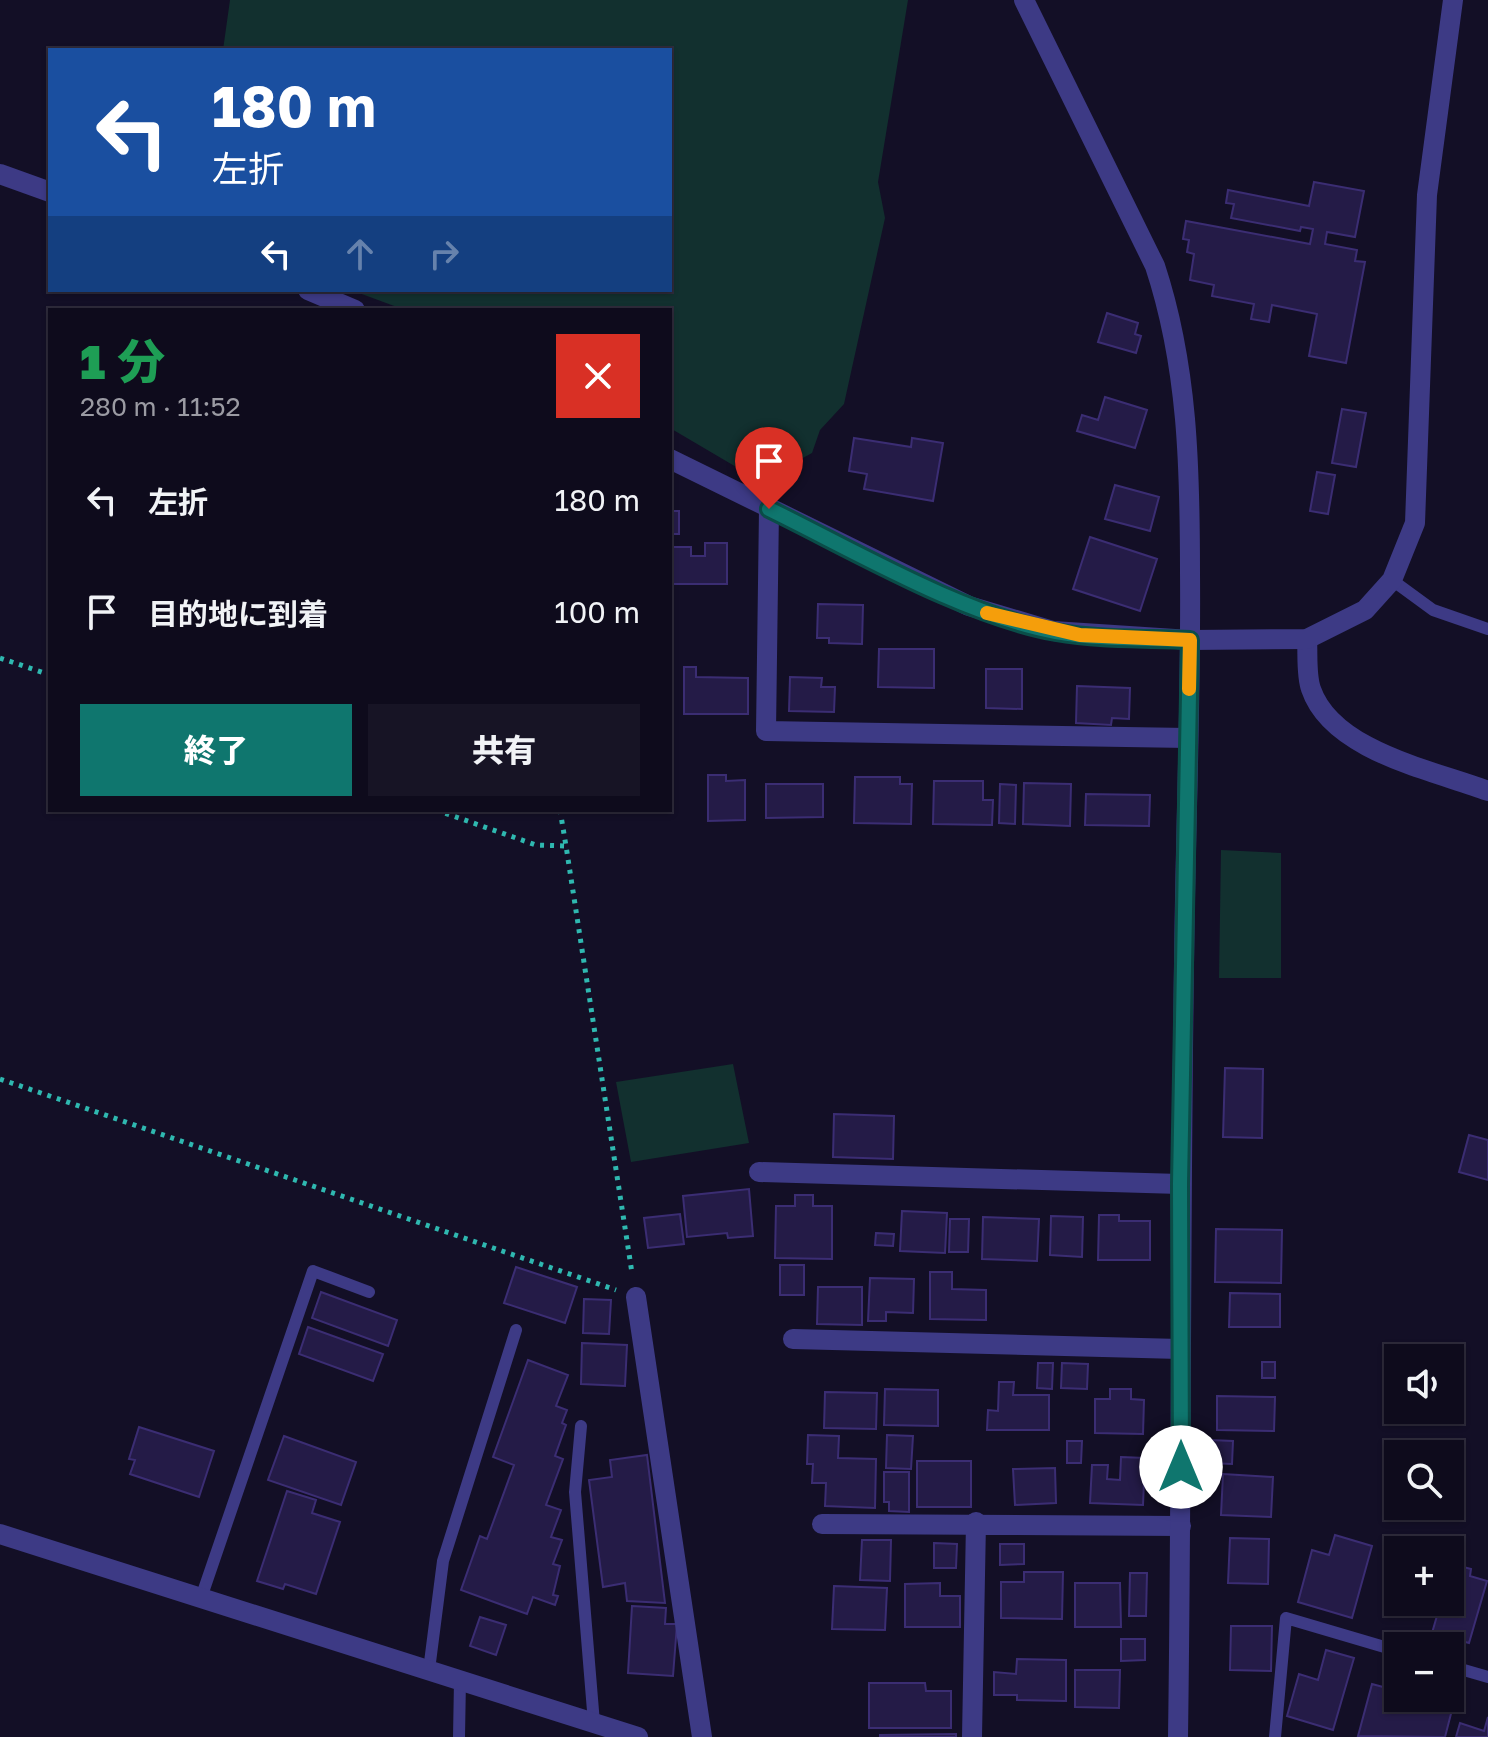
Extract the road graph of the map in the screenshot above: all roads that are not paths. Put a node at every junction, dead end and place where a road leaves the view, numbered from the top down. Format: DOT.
graph roads {
  1 [pos="1024,0"];
  2 [pos="1453,0"];
  3 [pos="0,174"];
  4 [pos="48,191"];
  5 [pos="313,292"];
  6 [pos="350,308"];
  7 [pos="672,460"];
  8 [pos="769,509"];
  9 [pos="1392,580"];
  10 [pos="1488,629"];
  11 [pos="1307,639"];
  12 [pos="1190,640"];
  13 [pos="1188,738"];
  14 [pos="1488,791"];
  15 [pos="759,1172"];
  16 [pos="1180,1184"];
  17 [pos="369,1292"];
  18 [pos="636,1297"];
  19 [pos="516,1330"];
  20 [pos="793,1339"];
  21 [pos="1180,1349"];
  22 [pos="581,1426"];
  23 [pos="976,1522"];
  24 [pos="822,1524"];
  25 [pos="1181,1526"];
  26 [pos="0,1534"];
  27 [pos="201,1598"];
  28 [pos="1384,1647"];
  29 [pos="429,1670"];
  30 [pos="1464,1670"];
  31 [pos="1488,1677"];
  32 [pos="460,1680"];
  33 [pos="594,1723"];
  34 [pos="459,1737"];
  35 [pos="638,1737"];
  36 [pos="702,1737"];
  37 [pos="972,1737"];
  38 [pos="1178,1737"];
  39 [pos="1275,1737"];
  1 -- 12 [label="street"];
  2 -- 9 [label="street"];
  3 -- 4 [label="street"];
  5 -- 6 [label="street"];
  7 -- 8 [label="street"];
  8 -- 12 [label="street"];
  8 -- 13 [label="street"];
  9 -- 10 [label="lane"];
  9 -- 11 [label="street"];
  11 -- 12 [label="street"];
  11 -- 14 [label="street"];
  12 -- 13 [label="street"];
  13 -- 16 [label="street"];
  15 -- 16 [label="street"];
  16 -- 21 [label="street"];
  17 -- 27 [label="lane"];
  18 -- 36 [label="street"];
  19 -- 29 [label="lane"];
  20 -- 21 [label="street"];
  21 -- 25 [label="street"];
  22 -- 33 [label="lane"];
  23 -- 24 [label="street"];
  23 -- 25 [label="street"];
  23 -- 37 [label="street"];
  25 -- 38 [label="street"];
  26 -- 27 [label="street"];
  27 -- 29 [label="street"];
  28 -- 39 [label="lane"];
  29 -- 32 [label="street"];
  30 -- 31 [label="lane"];
  32 -- 33 [label="street"];
  32 -- 34 [label="lane"];
  33 -- 35 [label="street"];
}
